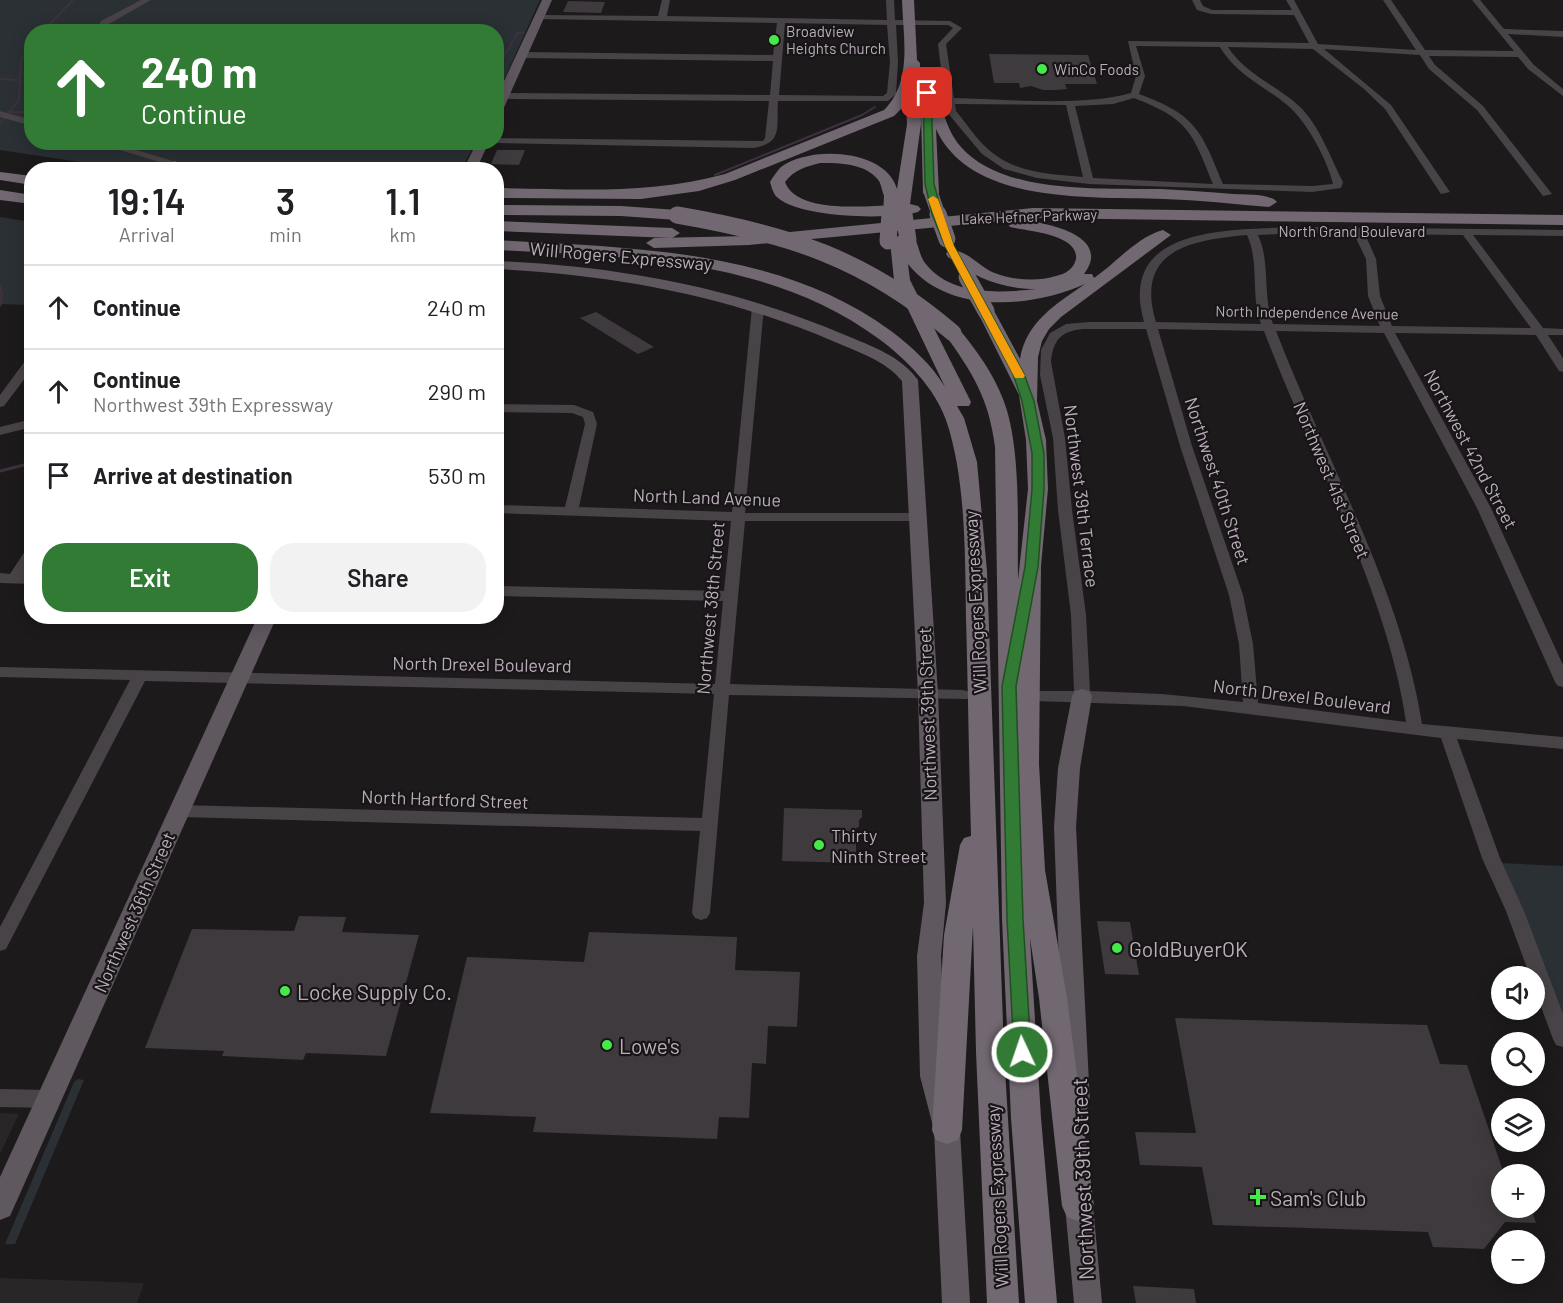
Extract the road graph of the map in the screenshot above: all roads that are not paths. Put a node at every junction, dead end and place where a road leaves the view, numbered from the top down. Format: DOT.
graph roads {
  1 [pos="147,0"];
  2 [pos="547,0"];
  3 [pos="666,0"];
  4 [pos="890,0"];
  5 [pos="908,0"];
  6 [pos="1196,0"];
  7 [pos="1290,0"];
  8 [pos="1387,0"];
  9 [pos="1476,0"];
  10 [pos="923,8"];
  11 [pos="1296,13"];
  12 [pos="539,17"];
  13 [pos="662,19"];
  14 [pos="781,20"];
  15 [pos="891,22"];
  16 [pos="910,22"];
  17 [pos="103,24"];
  18 [pos="925,29"];
  19 [pos="1501,31"];
  20 [pos="1563,34"];
  21 [pos="1222,44"];
  22 [pos="1316,46"];
  23 [pos="1422,53"];
  24 [pos="522,54"];
  25 [pos="1520,54"];
  26 [pos="778,58"];
  27 [pos="919,61"];
  28 [pos="927,80"];
  29 [pos="1562,90"];
  30 [pos="1134,95"];
  31 [pos="504,96"];
  32 [pos="774,99"];
  33 [pos="949,101"];
  34 [pos="1070,103"];
  35 [pos="0,114"];
  36 [pos="24,121"];
  37 [pos="504,141"];
  38 [pos="124,150"];
  39 [pos="162,162"];
  40 [pos="0,167"];
  41 [pos="24,170"];
  42 [pos="0,176"];
  43 [pos="24,180"];
  44 [pos="1089,181"];
  45 [pos="1219,187"];
  46 [pos="1445,192"];
  47 [pos="504,193"];
  48 [pos="1547,194"];
  49 [pos="0,195"];
  50 [pos="24,199"];
  51 [pos="899,199"];
  52 [pos="1315,206"];
  53 [pos="951,208"];
  54 [pos="504,210"];
  55 [pos="1563,210"];
  56 [pos="1335,216"];
  57 [pos="1563,220"];
  58 [pos="504,226"];
  59 [pos="874,228"];
  60 [pos="1358,231"];
  61 [pos="1251,232"];
  62 [pos="1466,232"];
  63 [pos="1563,233"];
  64 [pos="1163,235"];
  65 [pos="504,237"];
  66 [pos="898,240"];
  67 [pos="504,246"];
  68 [pos="950,247"];
  69 [pos="504,266"];
  70 [pos="1151,267"];
  71 [pos="758,307"];
  72 [pos="1150,325"];
  73 [pos="1269,328"];
  74 [pos="1387,329"];
  75 [pos="1540,332"];
  76 [pos="1563,332"];
  77 [pos="1052,336"];
  78 [pos="1563,368"];
  79 [pos="24,371"];
  80 [pos="1028,401"];
  81 [pos="0,403"];
  82 [pos="504,408"];
  83 [pos="24,425"];
  84 [pos="0,431"];
  85 [pos="504,509"];
  86 [pos="571,511"];
  87 [pos="737,516"];
  88 [pos="917,517"];
  89 [pos="24,560"];
  90 [pos="1031,567"];
  91 [pos="976,571"];
  92 [pos="7,578"];
  93 [pos="24,579"];
  94 [pos="504,591"];
  95 [pos="730,596"];
  96 [pos="264,624"];
  97 [pos="0,672"];
  98 [pos="140,676"];
  99 [pos="240,678"];
  100 [pos="1563,682"];
  101 [pos="1009,686"];
  102 [pos="722,689"];
  103 [pos="928,694"];
  104 [pos="962,695"];
  105 [pos="1035,696"];
  106 [pos="1082,696"];
  107 [pos="1251,709"];
  108 [pos="1415,730"];
  109 [pos="1447,733"];
  110 [pos="1563,743"];
  111 [pos="982,793"];
  112 [pos="180,811"];
  113 [pos="710,825"];
  114 [pos="701,913"];
  115 [pos="0,944"];
  116 [pos="1563,1039"];
  117 [pos="0,1098"];
  118 [pos="49,1100"];
  119 [pos="947,1130"];
  120 [pos="1078,1206"];
  121 [pos="0,1207"];
  122 [pos="956,1303"];
  123 [pos="1004,1303"];
  124 [pos="1041,1303"];
  125 [pos="1088,1303"];
  1 -- 17 [label="street"];
  2 -- 12 [label="main road"];
  3 -- 13 [label="street"];
  4 -- 15 [label="street"];
  5 -- 16 [label="highway"];
  6 -- 11 [label="street"];
  7 -- 11 [label="street"];
  8 -- 23 [label="street"];
  9 -- 19 [label="street"];
  10 -- 18 [label="highway"];
  11 -- 22 [label="street"];
  12 -- 13 [label="street"];
  12 -- 24 [label="main road"];
  13 -- 14 [label="street"];
  14 -- 15 [label="street"];
  14 -- 26 [label="street"];
  15 -- 16 [label="street"];
  15 -- 32 [label="street"];
  16 -- 18 [label="street"];
  16 -- 27 [label="highway"];
  18 -- 33 [label="street"];
  19 -- 20 [label="street"];
  19 -- 25 [label="street"];
  21 -- 22 [label="street"];
  21 -- 30 [label="street"];
  21 -- 45 [label="street"];
  22 -- 23 [label="street"];
  22 -- 46 [label="street"];
  23 -- 25 [label="street"];
  23 -- 48 [label="street"];
  24 -- 26 [label="street"];
  24 -- 31 [label="main road"];
  25 -- 29 [label="street"];
  26 -- 32 [label="street"];
  27 -- 28 [label="highway"];
  27 -- 47 [label="highway"];
  27 -- 51 [label="highway"];
  28 -- 52 [label="highway"];
  28 -- 68 [label="highway, bridge"];
  30 -- 34 [label="street"];
  30 -- 45 [label="street"];
  31 -- 32 [label="street"];
  32 -- 37 [label="street"];
  33 -- 34 [label="street"];
  33 -- 44 [label="street"];
  34 -- 44 [label="street"];
  35 -- 36 [label="street"];
  38 -- 39 [label="street"];
  40 -- 41 [label="highway"];
  42 -- 43 [label="highway"];
  44 -- 45 [label="street"];
  49 -- 50 [label="highway"];
  51 -- 53 [label="highway"];
  51 -- 66 [label="highway"];
  52 -- 53 [label="highway, Lake Hefner Parkway"];
  52 -- 55 [label="highway, Lake Hefner Parkway"];
  53 -- 58 [label="highway, Lake Hefner Parkway"];
  54 -- 101 [label="highway, Will Rogers Expressway, bridge"];
  56 -- 57 [label="highway, Lake Hefner Parkway"];
  56 -- 59 [label="highway, Lake Hefner Parkway"];
  56 -- 64 [label="highway"];
  59 -- 65 [label="highway, Lake Hefner Parkway"];
  59 -- 68 [label="highway"];
  60 -- 61 [label="street, North Grand Boulevard"];
  60 -- 62 [label="street, North Grand Boulevard"];
  60 -- 74 [label="street, Northwest 42nd Street"];
  61 -- 70 [label="street, North Grand Boulevard"];
  61 -- 73 [label="street, Northwest 41st Street"];
  62 -- 63 [label="street, North Grand Boulevard"];
  62 -- 75 [label="street"];
  64 -- 66 [label="highway"];
  64 -- 80 [label="highway"];
  66 -- 91 [label="highway"];
  67 -- 91 [label="highway, Will Rogers Expressway"];
  68 -- 80 [label="highway, bridge"];
  69 -- 71 [label="main road"];
  70 -- 72 [label="street, Northwest 40th Street"];
  71 -- 87 [label="street, Northwest 38th Street"];
  71 -- 88 [label="main road, Northwest 39th Street"];
  72 -- 73 [label="street, North Independence Avenue"];
  72 -- 77 [label="street, North Independence Avenue"];
  72 -- 107 [label="street, Northwest 40th Street"];
  73 -- 74 [label="street, North Independence Avenue"];
  73 -- 108 [label="street, Northwest 41st Street"];
  74 -- 75 [label="street, North Independence Avenue"];
  74 -- 100 [label="street, Northwest 42nd Street"];
  75 -- 76 [label="street, North Independence Avenue"];
  75 -- 78 [label="street"];
  77 -- 106 [label="street, Northwest 39th Terrace"];
  79 -- 81 [label="street"];
  80 -- 90 [label="highway"];
  82 -- 86 [label="street"];
  83 -- 84 [label="street"];
  85 -- 86 [label="street, North Land Avenue"];
  86 -- 87 [label="street, North Land Avenue"];
  87 -- 88 [label="street, North Land Avenue"];
  87 -- 95 [label="street, Northwest 38th Street"];
  88 -- 103 [label="main road, Northwest 39th Street"];
  89 -- 92 [label="street"];
  90 -- 101 [label="highway"];
  90 -- 120 [label="highway"];
  91 -- 111 [label="highway, Will Rogers Expressway"];
  92 -- 93 [label="street"];
  94 -- 95 [label="street"];
  95 -- 102 [label="street, Northwest 38th Street"];
  96 -- 99 [label="main road, Northwest 36th Street"];
  97 -- 98 [label="street, North Drexel Boulevard"];
  98 -- 99 [label="street, North Drexel Boulevard"];
  98 -- 115 [label="street"];
  99 -- 102 [label="street, North Drexel Boulevard"];
  99 -- 112 [label="main road, Northwest 36th Street"];
  101 -- 124 [label="highway, Will Rogers Expressway"];
  102 -- 103 [label="street, North Drexel Boulevard"];
  102 -- 113 [label="street, Northwest 38th Street"];
  103 -- 104 [label="street, North Drexel Boulevard"];
  103 -- 119 [label="main road, Northwest 39th Street"];
  105 -- 106 [label="street, North Drexel Boulevard"];
  106 -- 107 [label="street, North Drexel Boulevard"];
  106 -- 120 [label="main road, Northwest 39th Street"];
  107 -- 108 [label="street, North Drexel Boulevard"];
  108 -- 109 [label="street, North Drexel Boulevard"];
  109 -- 110 [label="street, North Drexel Boulevard"];
  109 -- 116 [label="street"];
  111 -- 119 [label="highway"];
  111 -- 123 [label="highway, Will Rogers Expressway"];
  112 -- 113 [label="street, North Hartford Street"];
  112 -- 118 [label="main road, Northwest 36th Street"];
  113 -- 114 [label="street, Northwest 38th Street"];
  117 -- 118 [label="street"];
  118 -- 121 [label="main road, Northwest 36th Street"];
  119 -- 122 [label="main road, Northwest 39th Street"];
  120 -- 125 [label="main road, Northwest 39th Street"];
}
